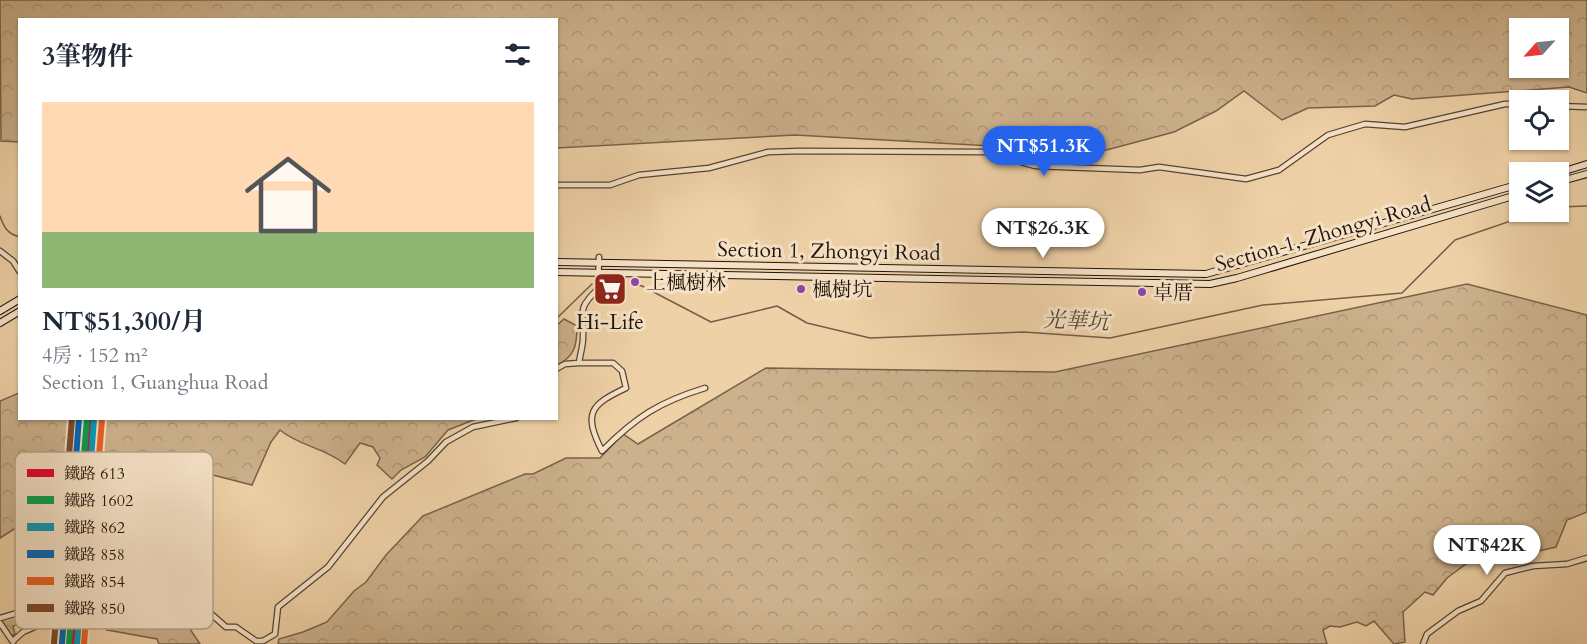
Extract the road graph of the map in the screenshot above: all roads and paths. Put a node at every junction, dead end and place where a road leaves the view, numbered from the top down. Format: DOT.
graph roads {
  1 [pos="1509,104"];
  2 [pos="1569,106"];
  3 [pos="1587,107"];
  4 [pos="1587,164"];
  5 [pos="1569,169"];
  6 [pos="1587,174"];
  7 [pos="1569,179"];
  8 [pos="558,185"];
  9 [pos="1509,187"];
  10 [pos="1509,197"];
  11 [pos="1318,240"];
  12 [pos="0,251"];
  13 [pos="1323,255"];
  14 [pos="599,260"];
  15 [pos="558,262"];
  16 [pos="769,264"];
  17 [pos="952,267"];
  18 [pos="18,269"];
  19 [pos="558,272"];
  20 [pos="599,273"];
  21 [pos="769,279"];
  22 [pos="952,282"];
  23 [pos="18,300"];
  24 [pos="0,311"];
  25 [pos="18,312"];
  26 [pos="0,323"];
  27 [pos="579,363"];
  28 [pos="558,368"];
  29 [pos="705,388"];
  30 [pos="506,420"];
  31 [pos="1587,558"];
  32 [pos="15,612"];
  33 [pos="213,616"];
  34 [pos="0,621"];
  35 [pos="30,629"];
  36 [pos="13,643"];
  37 [pos="1423,644"];
  1 -- 8 [label="street"];
  2 -- 3 [label="street"];
  4 -- 5 [label="main road"];
  6 -- 7 [label="main road"];
  9 -- 11 [label="main road, Section 1, Zhongyi Road"];
  10 -- 13 [label="main road, Section 1, Zhongyi Road"];
  11 -- 13 [label="main road"];
  11 -- 17 [label="main road, Section 1, Zhongyi Road"];
  12 -- 18 [label="street"];
  13 -- 22 [label="main road, Section 1, Zhongyi Road"];
  14 -- 15 [label="main road, Section 1, Zhongyi Road"];
  14 -- 16 [label="main road, Section 1, Zhongyi Road"];
  14 -- 20 [label="street"];
  16 -- 17 [label="main road, Section 1, Zhongyi Road"];
  16 -- 21 [label="main road"];
  17 -- 22 [label="main road"];
  19 -- 20 [label="main road, Section 1, Zhongyi Road"];
  20 -- 21 [label="main road, Section 1, Zhongyi Road"];
  20 -- 27 [label="street"];
  21 -- 22 [label="main road, Section 1, Zhongyi Road"];
  23 -- 24 [label="main road"];
  25 -- 26 [label="main road"];
  27 -- 28 [label="street"];
  27 -- 29 [label="street"];
  30 -- 33 [label="street"];
  31 -- 37 [label="street"];
  32 -- 34 [label="street"];
  34 -- 36 [label="street"];
  35 -- 36 [label="street"];
}
